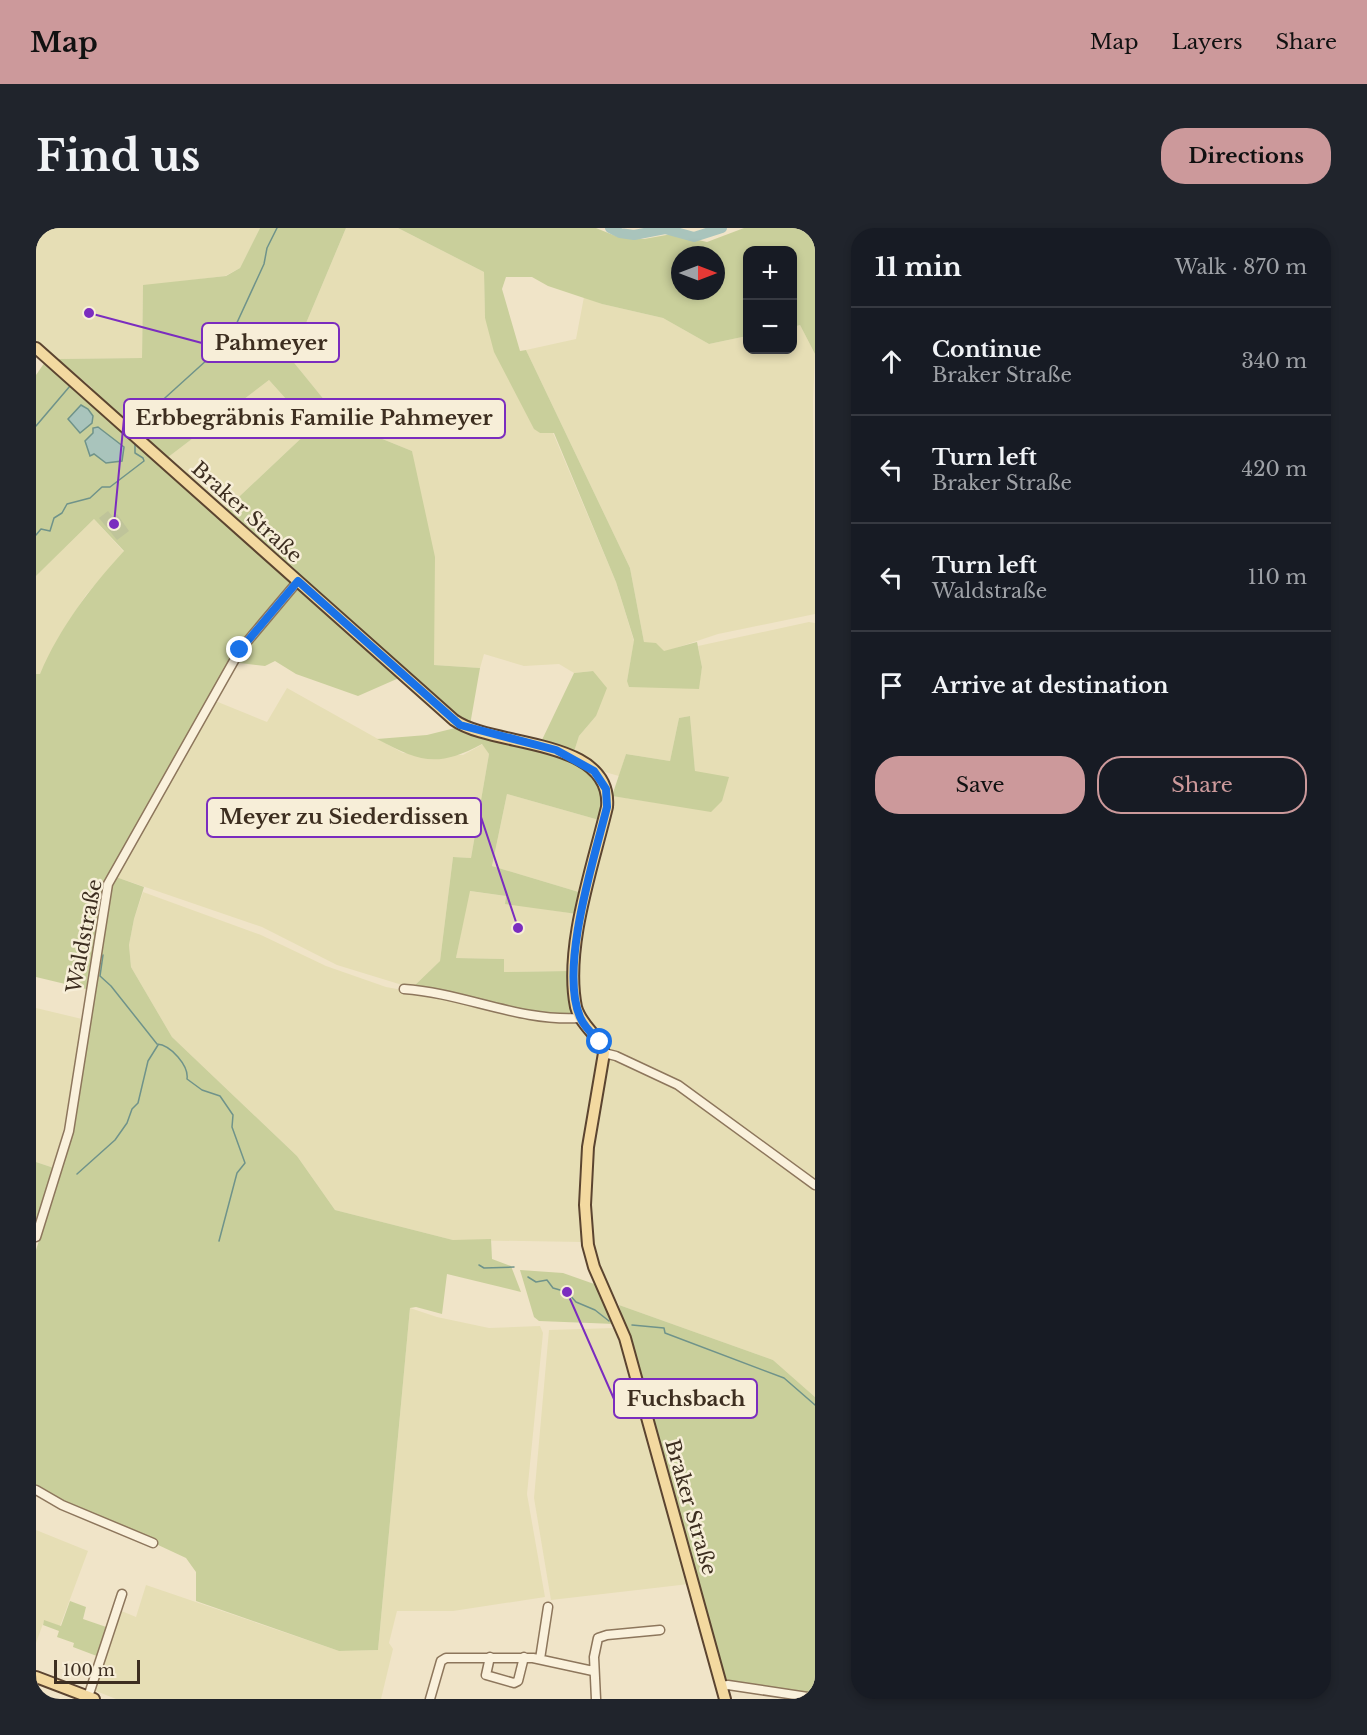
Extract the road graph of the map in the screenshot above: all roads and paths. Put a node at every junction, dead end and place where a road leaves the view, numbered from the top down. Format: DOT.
graph roads {
  1 [pos="36,348"];
  2 [pos="298,581"];
  3 [pos="404,989"];
  4 [pos="580,1017"];
  5 [pos="604,1053"];
  6 [pos="815,1185"];
  7 [pos="36,1237"];
  8 [pos="36,1490"];
  9 [pos="153,1543"];
  10 [pos="122,1594"];
  11 [pos="548,1608"];
  12 [pos="660,1630"];
  13 [pos="490,1657"];
  14 [pos="524,1657"];
  15 [pos="540,1659"];
  16 [pos="593,1671"];
  17 [pos="36,1677"];
  18 [pos="722,1686"];
  19 [pos="90,1698"];
  20 [pos="815,1698"];
  21 [pos="430,1699"];
  22 [pos="596,1699"];
  23 [pos="725,1699"];
  1 -- 2 [label="main road, Braker Straße"];
  2 -- 4 [label="main road, Braker Straße"];
  2 -- 7 [label="street, Waldstraße"];
  3 -- 4 [label="street"];
  4 -- 5 [label="main road, Braker Straße"];
  5 -- 6 [label="street"];
  5 -- 18 [label="main road, Braker Straße"];
  8 -- 9 [label="street"];
  10 -- 19 [label="street"];
  11 -- 15 [label="street"];
  12 -- 16 [label="street"];
  13 -- 14 [label="street"];
  13 -- 14 [label="street"];
  13 -- 21 [label="street"];
  14 -- 15 [label="street"];
  15 -- 16 [label="street"];
  16 -- 22 [label="street"];
  17 -- 19 [label="main road"];
  18 -- 20 [label="street"];
  18 -- 23 [label="main road, Braker Straße"];
}
